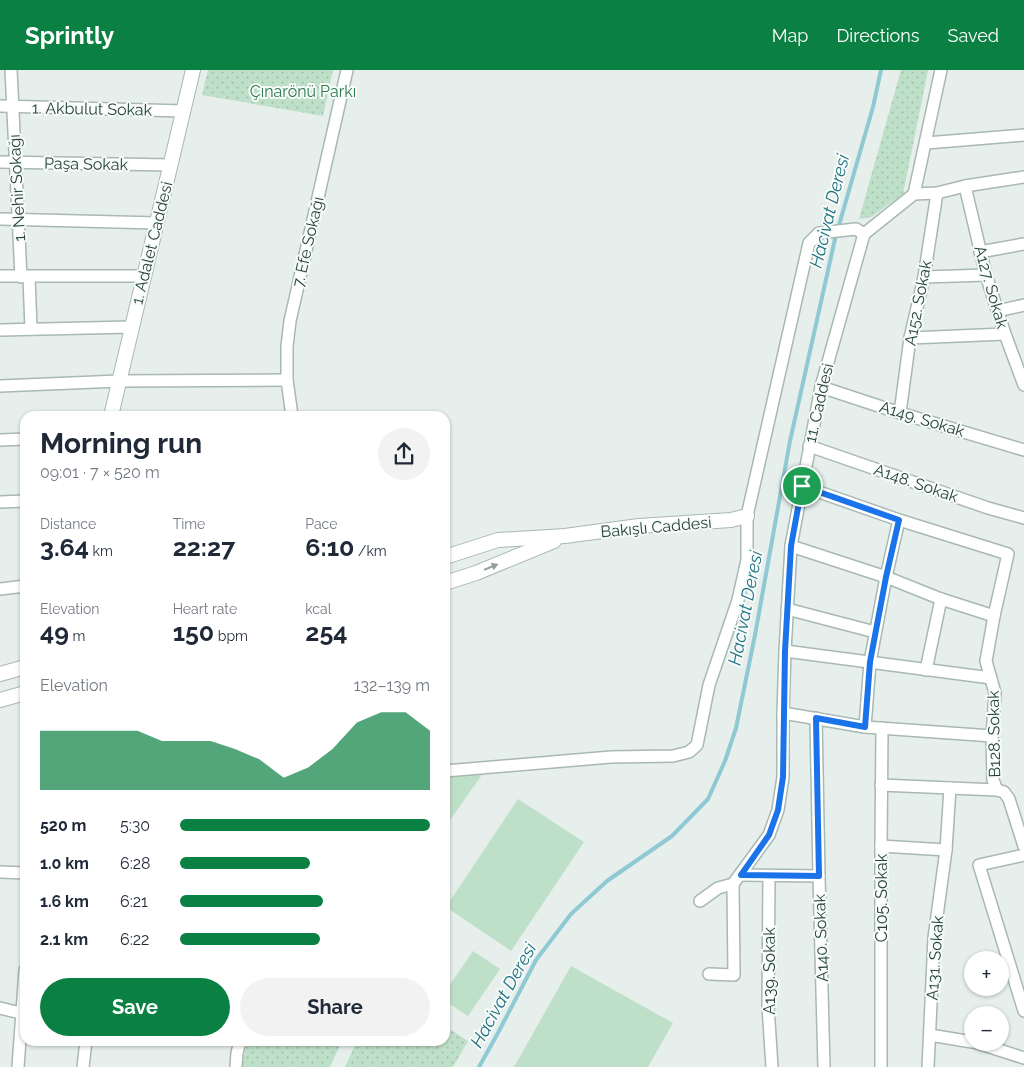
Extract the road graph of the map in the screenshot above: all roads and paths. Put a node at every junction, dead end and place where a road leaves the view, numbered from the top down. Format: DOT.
graph roads {
  1 [pos="11,70"];
  2 [pos="193,70"];
  3 [pos="347,70"];
  4 [pos="941,70"];
  5 [pos="0,106"];
  6 [pos="13,107"];
  7 [pos="184,111"];
  8 [pos="1024,135"];
  9 [pos="926,143"];
  10 [pos="0,162"];
  11 [pos="16,163"];
  12 [pos="171,165"];
  13 [pos="1024,177"];
  14 [pos="965,186"];
  15 [pos="937,193"];
  16 [pos="914,194"];
  17 [pos="0,219"];
  18 [pos="18,220"];
  19 [pos="157,223"];
  20 [pos="860,231"];
  21 [pos="1024,244"];
  22 [pos="980,252"];
  23 [pos="986,275"];
  24 [pos="0,276"];
  25 [pos="25,276"];
  26 [pos="145,276"];
  27 [pos="924,277"];
  28 [pos="1024,306"];
  29 [pos="998,311"];
  30 [pos="131,327"];
  31 [pos="30,329"];
  32 [pos="0,330"];
  33 [pos="1005,334"];
  34 [pos="910,338"];
  35 [pos="1022,371"];
  36 [pos="287,380"];
  37 [pos="119,382"];
  38 [pos="1024,385"];
  39 [pos="0,386"];
  40 [pos="821,387"];
  41 [pos="112,411"];
  42 [pos="291,411"];
  43 [pos="900,412"];
  44 [pos="20,439"];
  45 [pos="0,440"];
  46 [pos="809,446"];
  47 [pos="1024,450"];
  48 [pos="802,486"];
  49 [pos="20,501"];
  50 [pos="0,502"];
  51 [pos="747,516"];
  52 [pos="1024,518"];
  53 [pos="899,520"];
  54 [pos="565,536"];
  55 [pos="791,546"];
  56 [pos="450,555"];
  57 [pos="886,577"];
  58 [pos="450,581"];
  59 [pos="20,587"];
  60 [pos="0,589"];
  61 [pos="941,599"];
  62 [pos="787,609"];
  63 [pos="994,616"];
  64 [pos="875,632"];
  65 [pos="785,651"];
  66 [pos="870,662"];
  67 [pos="20,668"];
  68 [pos="926,670"];
  69 [pos="0,674"];
  70 [pos="991,678"];
  71 [pos="20,694"];
  72 [pos="0,700"];
  73 [pos="783,713"];
  74 [pos="816,718"];
  75 [pos="865,727"];
  76 [pos="882,728"];
  77 [pos="992,736"];
  78 [pos="450,771"];
  79 [pos="882,785"];
  80 [pos="950,788"];
  81 [pos="997,790"];
  82 [pos="881,846"];
  83 [pos="1024,846"];
  84 [pos="946,850"];
  85 [pos="1024,855"];
  86 [pos="0,872"];
  87 [pos="20,872"];
  88 [pos="741,875"];
  89 [pos="769,876"];
  90 [pos="819,876"];
  91 [pos="733,884"];
  92 [pos="700,901"];
  93 [pos="709,974"];
  94 [pos="0,1008"];
  95 [pos="1024,1011"];
  96 [pos="20,1012"];
  97 [pos="930,1034"];
  98 [pos="964,1040"];
  99 [pos="20,1045"];
  100 [pos="85,1046"];
  101 [pos="239,1046"];
  102 [pos="1001,1051"];
  103 [pos="1023,1058"];
  104 [pos="18,1067"];
  105 [pos="83,1067"];
  106 [pos="236,1067"];
  107 [pos="772,1067"];
  108 [pos="824,1067"];
  109 [pos="881,1067"];
  110 [pos="928,1067"];
  111 [pos="1014,1067"];
  1 -- 6 [label="street, 1. Nehir Sokağı"];
  2 -- 7 [label="street, 1. Adalet Caddesi"];
  3 -- 36 [label="street, 7. Efe Sokağı"];
  4 -- 9 [label="street"];
  5 -- 6 [label="street, 1. Akbulut Sokak"];
  6 -- 7 [label="street, 1. Akbulut Sokak"];
  6 -- 11 [label="street, 1. Nehir Sokağı"];
  7 -- 12 [label="street, 1. Adalet Caddesi"];
  8 -- 9 [label="street"];
  9 -- 16 [label="street"];
  10 -- 11 [label="street, Paşa Sokak"];
  11 -- 12 [label="street, Paşa Sokak"];
  11 -- 18 [label="street, 1. Nehir Sokağı"];
  12 -- 19 [label="street, 1. Adalet Caddesi"];
  13 -- 14 [label="street"];
  14 -- 15 [label="street"];
  14 -- 22 [label="street, A127. Sokak"];
  15 -- 16 [label="street"];
  15 -- 27 [label="street, A152. Sokak"];
  16 -- 20 [label="street"];
  17 -- 18 [label="street"];
  18 -- 19 [label="street"];
  18 -- 25 [label="street, 1. Nehir Sokağı"];
  19 -- 26 [label="street, 1. Adalet Caddesi"];
  20 -- 40 [label="street, 11. Caddesi"];
  20 -- 51 [label="street"];
  21 -- 22 [label="street"];
  22 -- 23 [label="street, A127. Sokak"];
  23 -- 27 [label="street"];
  23 -- 29 [label="street, A127. Sokak"];
  24 -- 25 [label="street"];
  25 -- 26 [label="street"];
  25 -- 31 [label="street, 1. Nehir Sokağı"];
  26 -- 30 [label="street, 1. Adalet Caddesi"];
  27 -- 34 [label="street, A152. Sokak"];
  28 -- 29 [label="street"];
  29 -- 33 [label="street, A127. Sokak"];
  30 -- 31 [label="street"];
  30 -- 37 [label="street, 1. Adalet Caddesi"];
  31 -- 32 [label="street"];
  33 -- 34 [label="street"];
  33 -- 35 [label="street, A127. Sokak"];
  34 -- 43 [label="street, A152. Sokak"];
  35 -- 38 [label="street, A127. Sokak"];
  36 -- 37 [label="street"];
  36 -- 42 [label="street, 7. Efe Sokağı"];
  37 -- 39 [label="street"];
  37 -- 41 [label="street, 1. Adalet Caddesi"];
  40 -- 43 [label="street, A149. Sokak"];
  40 -- 46 [label="street, 11. Caddesi"];
  43 -- 47 [label="street, A149. Sokak"];
  44 -- 45 [label="street"];
  46 -- 48 [label="street, 11. Caddesi"];
  46 -- 52 [label="street, A148. Sokak"];
  48 -- 53 [label="street"];
  48 -- 55 [label="street, 11. Caddesi"];
  49 -- 50 [label="street"];
  51 -- 54 [label="street, Bakışlı Caddesi"];
  51 -- 78 [label="street"];
  53 -- 57 [label="street"];
  53 -- 63 [label="street, B128. Sokak"];
  54 -- 56 [label="street, Bakışlı Caddesi"];
  58 -- 54 [label="street, Bakışlı Caddesi, one-way"];
  55 -- 57 [label="street"];
  55 -- 62 [label="street, 11. Caddesi"];
  57 -- 61 [label="street"];
  57 -- 64 [label="street"];
  59 -- 60 [label="street"];
  61 -- 63 [label="street"];
  61 -- 68 [label="street"];
  62 -- 64 [label="street"];
  62 -- 65 [label="street, 11. Caddesi"];
  63 -- 70 [label="street, B128. Sokak"];
  64 -- 66 [label="street"];
  65 -- 66 [label="street"];
  65 -- 73 [label="street, 11. Caddesi"];
  66 -- 68 [label="street"];
  66 -- 75 [label="street"];
  67 -- 69 [label="street"];
  68 -- 70 [label="street"];
  70 -- 77 [label="street, B128. Sokak"];
  71 -- 72 [label="street"];
  73 -- 74 [label="street"];
  73 -- 88 [label="street, 11. Caddesi"];
  74 -- 75 [label="street"];
  74 -- 90 [label="street, A140. Sokak"];
  75 -- 76 [label="street"];
  76 -- 77 [label="street"];
  76 -- 79 [label="street, C105. Sokak"];
  77 -- 81 [label="street, B128. Sokak"];
  79 -- 80 [label="street"];
  79 -- 82 [label="street, C105. Sokak"];
  80 -- 81 [label="street"];
  80 -- 84 [label="street, A131. Sokak"];
  81 -- 83 [label="street, B128. Sokak"];
  82 -- 84 [label="street"];
  82 -- 109 [label="street, C105. Sokak"];
  84 -- 97 [label="street, A131. Sokak"];
  85 -- 95 [label="street"];
  86 -- 87 [label="street"];
  88 -- 89 [label="street"];
  88 -- 91 [label="street, 11. Caddesi"];
  89 -- 90 [label="street"];
  89 -- 107 [label="street, A139. Sokak"];
  90 -- 108 [label="street, A140. Sokak"];
  91 -- 92 [label="street, 11. Caddesi"];
  91 -- 93 [label="street"];
  94 -- 96 [label="street"];
  97 -- 98 [label="street"];
  97 -- 110 [label="street, A131. Sokak"];
  99 -- 104 [label="street"];
  100 -- 105 [label="street"];
  101 -- 106 [label="street"];
  102 -- 103 [label="street"];
  103 -- 111 [label="street"];
}
